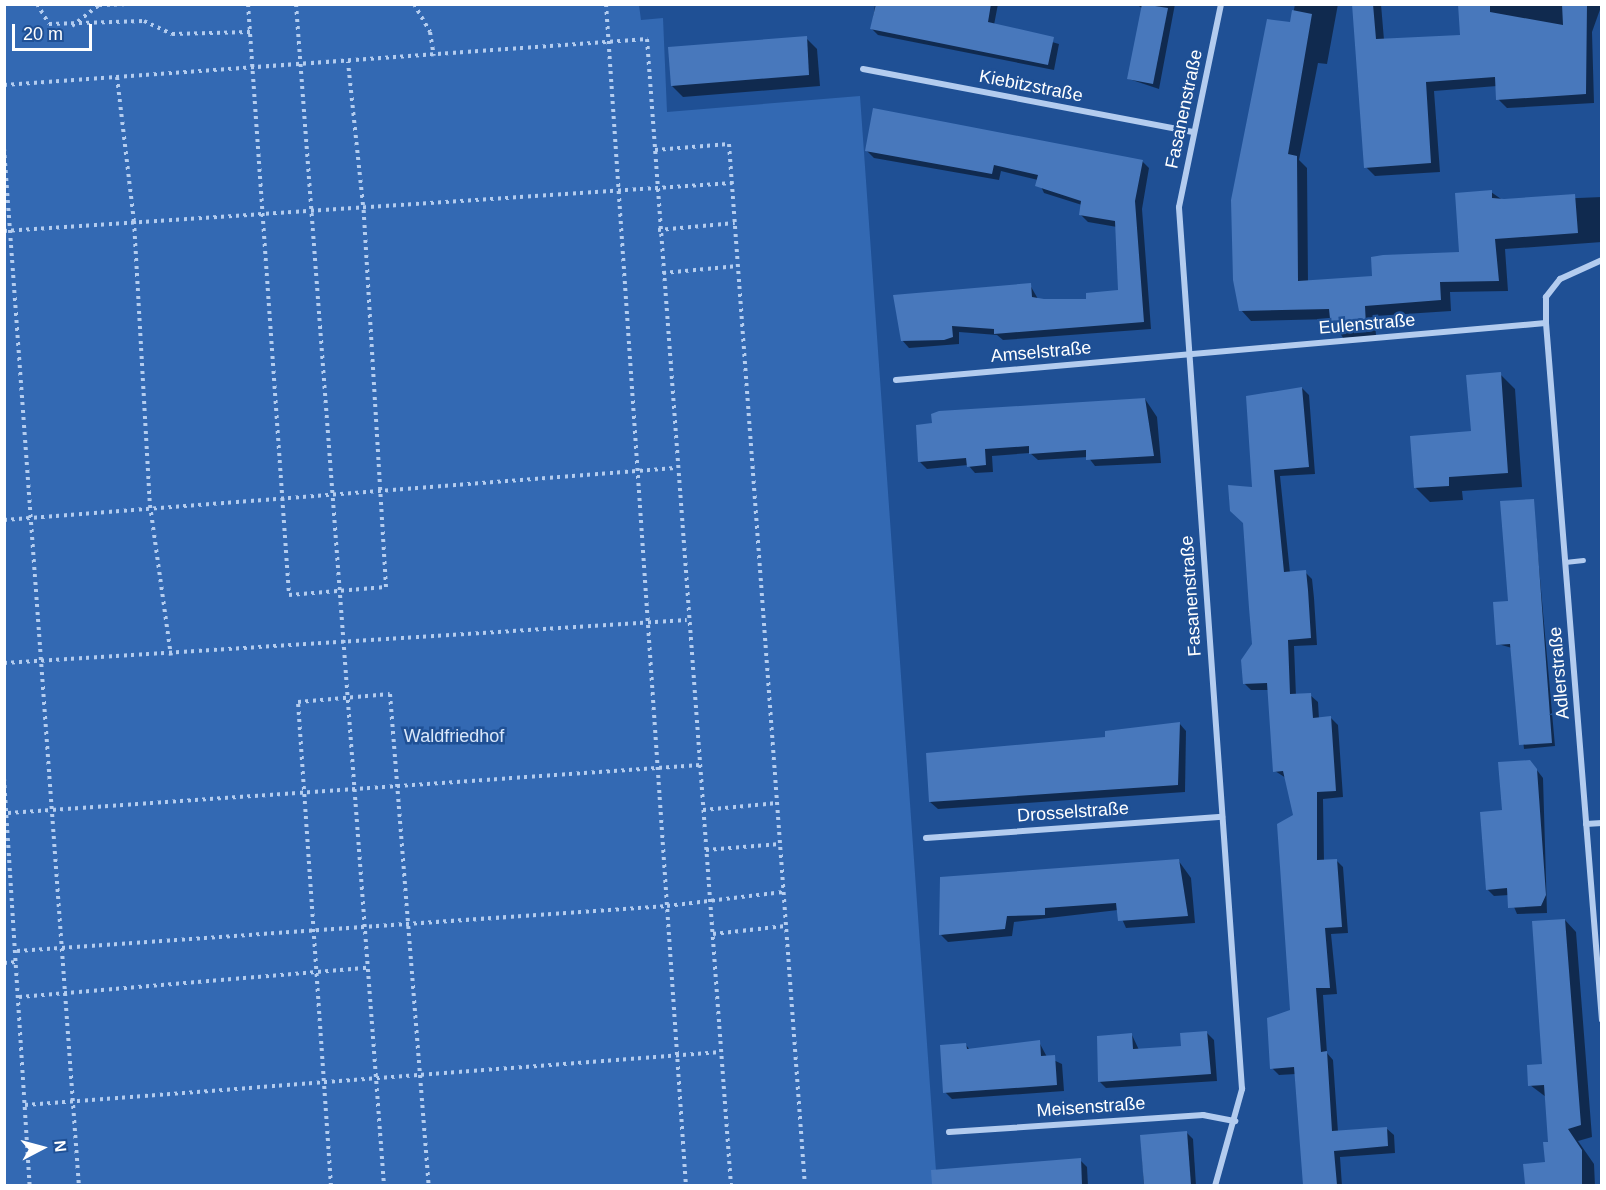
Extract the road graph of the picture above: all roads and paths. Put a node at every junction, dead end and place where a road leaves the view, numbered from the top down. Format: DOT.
graph roads {
  1 [pos="37,4"];
  2 [pos="124,4"];
  3 [pos="248,4"];
  4 [pos="297,4"];
  5 [pos="414,4"];
  6 [pos="606,4"];
  7 [pos="1221,4"];
  8 [pos="72,26"];
  9 [pos="250,32"];
  10 [pos="608,42"];
  11 [pos="434,56"];
  12 [pos="348,62"];
  13 [pos="301,66"];
  14 [pos="250,69"];
  15 [pos="863,69"];
  16 [pos="117,77"];
  17 [pos="4,85"];
  18 [pos="1193,132"];
  19 [pos="4,148"];
  20 [pos="655,150"];
  21 [pos="732,183"];
  22 [pos="617,188"];
  23 [pos="655,188"];
  24 [pos="363,205"];
  25 [pos="312,209"];
  26 [pos="262,212"];
  27 [pos="134,221"];
  28 [pos="735,223"];
  29 [pos="658,230"];
  30 [pos="7,231"];
  31 [pos="1602,260"];
  32 [pos="738,266"];
  33 [pos="663,273"];
  34 [pos="1546,323"];
  35 [pos="1190,354"];
  36 [pos="896,380"];
  37 [pos="675,468"];
  38 [pos="636,471"];
  39 [pos="380,492"];
  40 [pos="332,496"];
  41 [pos="282,499"];
  42 [pos="150,505"];
  43 [pos="32,518"];
  44 [pos="4,520"];
  45 [pos="1583,560"];
  46 [pos="1565,561"];
  47 [pos="339,592"];
  48 [pos="687,620"];
  49 [pos="648,623"];
  50 [pos="343,645"];
  51 [pos="171,656"];
  52 [pos="41,661"];
  53 [pos="4,663"];
  54 [pos="348,699"];
  55 [pos="699,765"];
  56 [pos="655,766"];
  57 [pos="4,778"];
  58 [pos="397,786"];
  59 [pos="354,790"];
  60 [pos="304,794"];
  61 [pos="777,803"];
  62 [pos="52,809"];
  63 [pos="703,810"];
  64 [pos="8,813"];
  65 [pos="1222,817"];
  66 [pos="1602,823"];
  67 [pos="1586,824"];
  68 [pos="926,838"];
  69 [pos="780,844"];
  70 [pos="706,850"];
  71 [pos="783,892"];
  72 [pos="711,900"];
  73 [pos="667,906"];
  74 [pos="408,925"];
  75 [pos="786,926"];
  76 [pos="365,929"];
  77 [pos="313,933"];
  78 [pos="713,934"];
  79 [pos="62,948"];
  80 [pos="17,951"];
  81 [pos="17,962"];
  82 [pos="4,963"];
  83 [pos="367,968"];
  84 [pos="314,971"];
  85 [pos="66,993"];
  86 [pos="19,998"];
  87 [pos="1602,1020"];
  88 [pos="721,1052"];
  89 [pos="676,1055"];
  90 [pos="420,1075"];
  91 [pos="376,1078"];
  92 [pos="322,1080"];
  93 [pos="74,1101"];
  94 [pos="25,1105"];
  95 [pos="1235,1121"];
  96 [pos="949,1132"];
  97 [pos="30,1185"];
  98 [pos="79,1185"];
  99 [pos="331,1185"];
  100 [pos="384,1185"];
  101 [pos="429,1185"];
  102 [pos="686,1185"];
  103 [pos="730,1185"];
  104 [pos="805,1185"];
  105 [pos="1215,1185"];
  1 -- 8 [label="path"];
  2 -- 8 [label="path"];
  3 -- 9 [label="path"];
  4 -- 13 [label="path"];
  5 -- 11 [label="path"];
  6 -- 10 [label="path"];
  7 -- 18 [label="street, Fasanenstraße"];
  8 -- 9 [label="path"];
  9 -- 14 [label="path"];
  10 -- 11 [label="path"];
  10 -- 20 [label="path"];
  10 -- 22 [label="path"];
  11 -- 12 [label="path"];
  12 -- 13 [label="path"];
  12 -- 24 [label="path"];
  13 -- 14 [label="path"];
  13 -- 25 [label="path"];
  14 -- 16 [label="path"];
  14 -- 26 [label="path"];
  15 -- 18 [label="street, Kiebitzstraße"];
  16 -- 17 [label="path"];
  16 -- 27 [label="path"];
  18 -- 35 [label="street, Fasanenstraße"];
  19 -- 30 [label="path"];
  20 -- 21 [label="path"];
  20 -- 23 [label="path"];
  21 -- 23 [label="path"];
  21 -- 28 [label="path"];
  22 -- 23 [label="path"];
  22 -- 24 [label="path"];
  22 -- 38 [label="path"];
  23 -- 29 [label="path"];
  24 -- 25 [label="path"];
  24 -- 39 [label="path"];
  25 -- 26 [label="path"];
  25 -- 40 [label="path"];
  26 -- 27 [label="path"];
  26 -- 41 [label="path"];
  27 -- 30 [label="path"];
  27 -- 42 [label="path"];
  28 -- 29 [label="path"];
  28 -- 32 [label="path"];
  29 -- 33 [label="path"];
  30 -- 43 [label="path"];
  31 -- 34 [label="street, Adlerstraße"];
  32 -- 33 [label="path"];
  32 -- 61 [label="path"];
  33 -- 37 [label="path"];
  34 -- 35 [label="street, Eulenstraße"];
  34 -- 46 [label="street, Adlerstraße"];
  35 -- 36 [label="street, Amselstraße"];
  35 -- 65 [label="street, Fasanenstraße"];
  37 -- 38 [label="path"];
  37 -- 48 [label="path"];
  38 -- 39 [label="path"];
  38 -- 49 [label="path"];
  39 -- 40 [label="path"];
  39 -- 47 [label="path"];
  40 -- 41 [label="path"];
  40 -- 47 [label="path"];
  41 -- 42 [label="path"];
  41 -- 47 [label="path"];
  42 -- 43 [label="path"];
  42 -- 51 [label="path"];
  43 -- 44 [label="path"];
  43 -- 52 [label="path"];
  45 -- 46 [label="lane"];
  46 -- 67 [label="street, Adlerstraße"];
  47 -- 50 [label="path"];
  48 -- 49 [label="path"];
  48 -- 55 [label="path"];
  49 -- 50 [label="path"];
  49 -- 56 [label="path"];
  50 -- 51 [label="path"];
  50 -- 54 [label="path"];
  51 -- 52 [label="path"];
  52 -- 53 [label="path"];
  52 -- 62 [label="path"];
  54 -- 58 [label="path"];
  54 -- 59 [label="path"];
  54 -- 60 [label="path"];
  55 -- 56 [label="path"];
  55 -- 63 [label="path"];
  56 -- 58 [label="path"];
  56 -- 73 [label="path"];
  57 -- 64 [label="path"];
  58 -- 59 [label="path"];
  58 -- 74 [label="path"];
  59 -- 60 [label="path"];
  59 -- 76 [label="path"];
  60 -- 62 [label="path"];
  60 -- 77 [label="path"];
  61 -- 63 [label="path"];
  61 -- 69 [label="path"];
  62 -- 64 [label="path"];
  62 -- 79 [label="path"];
  63 -- 70 [label="path"];
  64 -- 80 [label="path"];
  65 -- 68 [label="street, Drosselstraße"];
  65 -- 95 [label="street, Fasanenstraße"];
  66 -- 67 [label="street"];
  67 -- 87 [label="street, Adlerstraße"];
  69 -- 70 [label="path"];
  69 -- 71 [label="path"];
  70 -- 72 [label="path"];
  71 -- 72 [label="path"];
  71 -- 75 [label="path"];
  72 -- 73 [label="path"];
  72 -- 78 [label="path"];
  73 -- 74 [label="path"];
  73 -- 89 [label="path"];
  74 -- 76 [label="path"];
  74 -- 90 [label="path"];
  75 -- 78 [label="path"];
  75 -- 104 [label="path"];
  76 -- 77 [label="path"];
  76 -- 83 [label="path"];
  77 -- 79 [label="path"];
  77 -- 84 [label="path"];
  78 -- 88 [label="path"];
  79 -- 80 [label="path"];
  79 -- 85 [label="path"];
  80 -- 81 [label="path"];
  81 -- 82 [label="path"];
  81 -- 86 [label="path"];
  83 -- 84 [label="path"];
  83 -- 91 [label="path"];
  84 -- 85 [label="path"];
  84 -- 92 [label="path"];
  85 -- 86 [label="path"];
  85 -- 93 [label="path"];
  86 -- 94 [label="path"];
  88 -- 89 [label="path"];
  88 -- 103 [label="path"];
  89 -- 90 [label="path"];
  89 -- 102 [label="path"];
  90 -- 91 [label="path"];
  90 -- 101 [label="path"];
  91 -- 92 [label="path"];
  91 -- 100 [label="path"];
  92 -- 93 [label="path"];
  92 -- 99 [label="path"];
  93 -- 94 [label="path"];
  93 -- 98 [label="path"];
  94 -- 97 [label="path"];
  95 -- 96 [label="street, Meisenstraße"];
  95 -- 105 [label="street, Fasanenstraße"];
}
